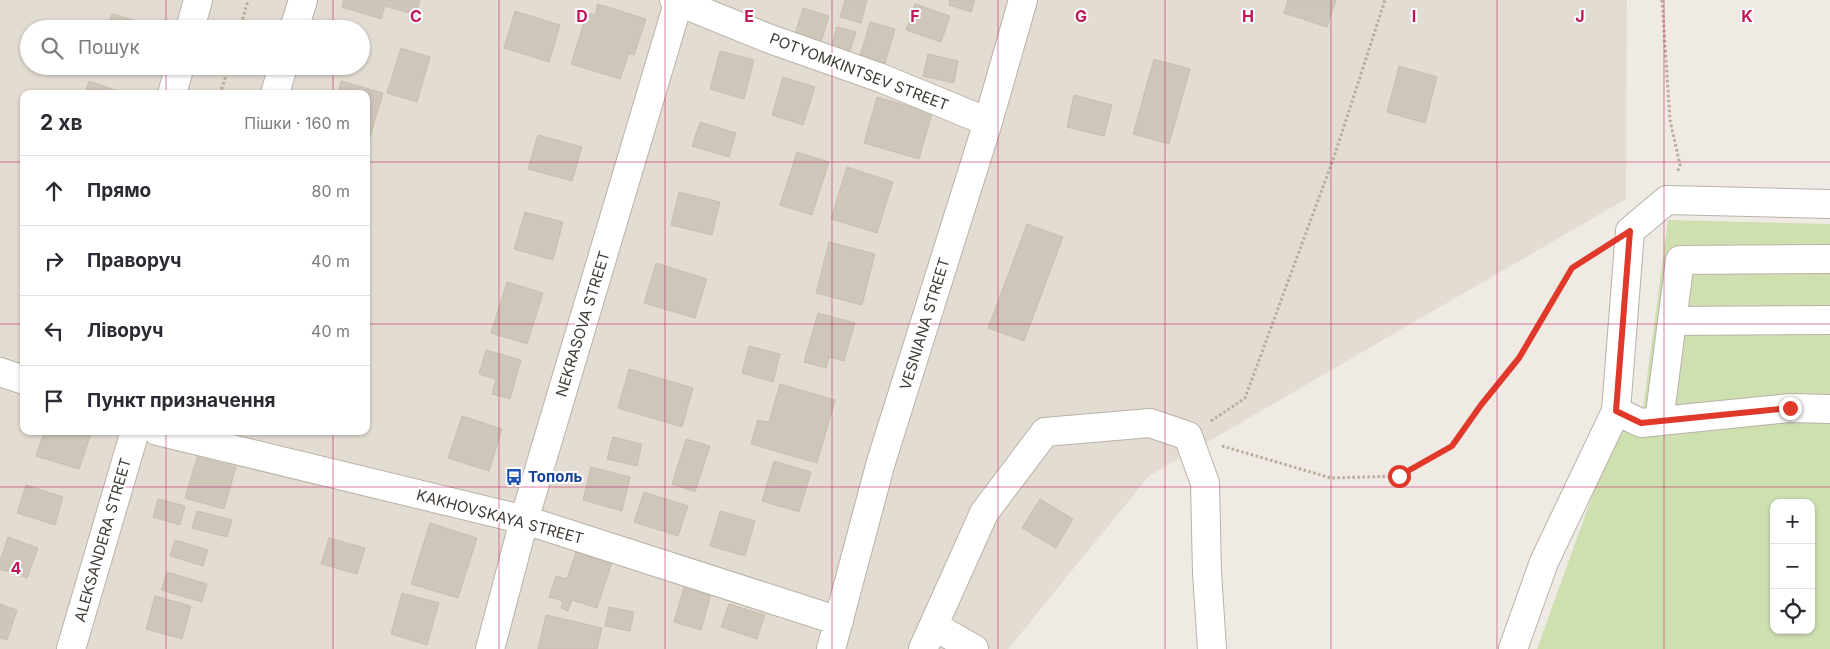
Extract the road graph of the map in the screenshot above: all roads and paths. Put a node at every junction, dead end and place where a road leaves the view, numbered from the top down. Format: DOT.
graph roads {
  1 [pos="198,0"];
  2 [pos="248,0"];
  3 [pos="303,0"];
  4 [pos="677,0"];
  5 [pos="1023,0"];
  6 [pos="1385,0"];
  7 [pos="1662,0"];
  8 [pos="192,20"];
  9 [pos="242,20"];
  10 [pos="297,20"];
  11 [pos="177,75"];
  12 [pos="225,75"];
  13 [pos="280,75"];
  14 [pos="173,90"];
  15 [pos="221,90"];
  16 [pos="276,90"];
  17 [pos="988,122"];
  18 [pos="1667,200"];
  19 [pos="1830,204"];
  20 [pos="1630,231"];
  21 [pos="1830,259"];
  22 [pos="1830,320"];
  23 [pos="1672,321"];
  24 [pos="0,372"];
  25 [pos="20,379"];
  26 [pos="1830,409"];
  27 [pos="1616,411"];
  28 [pos="1659,421"];
  29 [pos="134,435"];
  30 [pos="174,435"];
  31 [pos="1188,436"];
  32 [pos="526,520"];
  33 [pos="839,621"];
  34 [pos="929,638"];
  35 [pos="71,649"];
  36 [pos="490,649"];
  37 [pos="831,649"];
  38 [pos="974,649"];
  39 [pos="1212,649"];
  40 [pos="1513,649"];
  1 -- 8 [label="street"];
  2 -- 9 [label="path"];
  3 -- 10 [label="street"];
  4 -- 17 [label="street, POTYOMKINTSEV STREET"];
  4 -- 32 [label="street, NEKRASOVA STREET"];
  5 -- 17 [label="street, VESNIANA STREET"];
  6 -- 31 [label="path"];
  7 -- 18 [label="path"];
  11 -- 14 [label="street"];
  12 -- 15 [label="path"];
  13 -- 16 [label="street"];
  17 -- 33 [label="street, VESNIANA STREET"];
  18 -- 19 [label="street"];
  18 -- 20 [label="street"];
  20 -- 27 [label="street"];
  20 -- 31 [label="path"];
  21 -- 23 [label="street"];
  22 -- 23 [label="street"];
  23 -- 28 [label="street"];
  24 -- 25 [label="street"];
  26 -- 28 [label="street"];
  27 -- 28 [label="street"];
  27 -- 40 [label="street"];
  29 -- 35 [label="street, ALEKSANDERA STREET"];
  30 -- 32 [label="street, KAKHOVSKAYA STREET"];
  31 -- 34 [label="street"];
  31 -- 39 [label="street"];
  32 -- 33 [label="street, KAKHOVSKAYA STREET"];
  32 -- 36 [label="street, NEKRASOVA STREET"];
  33 -- 37 [label="street, VESNIANA STREET"];
  34 -- 38 [label="street"];
}
